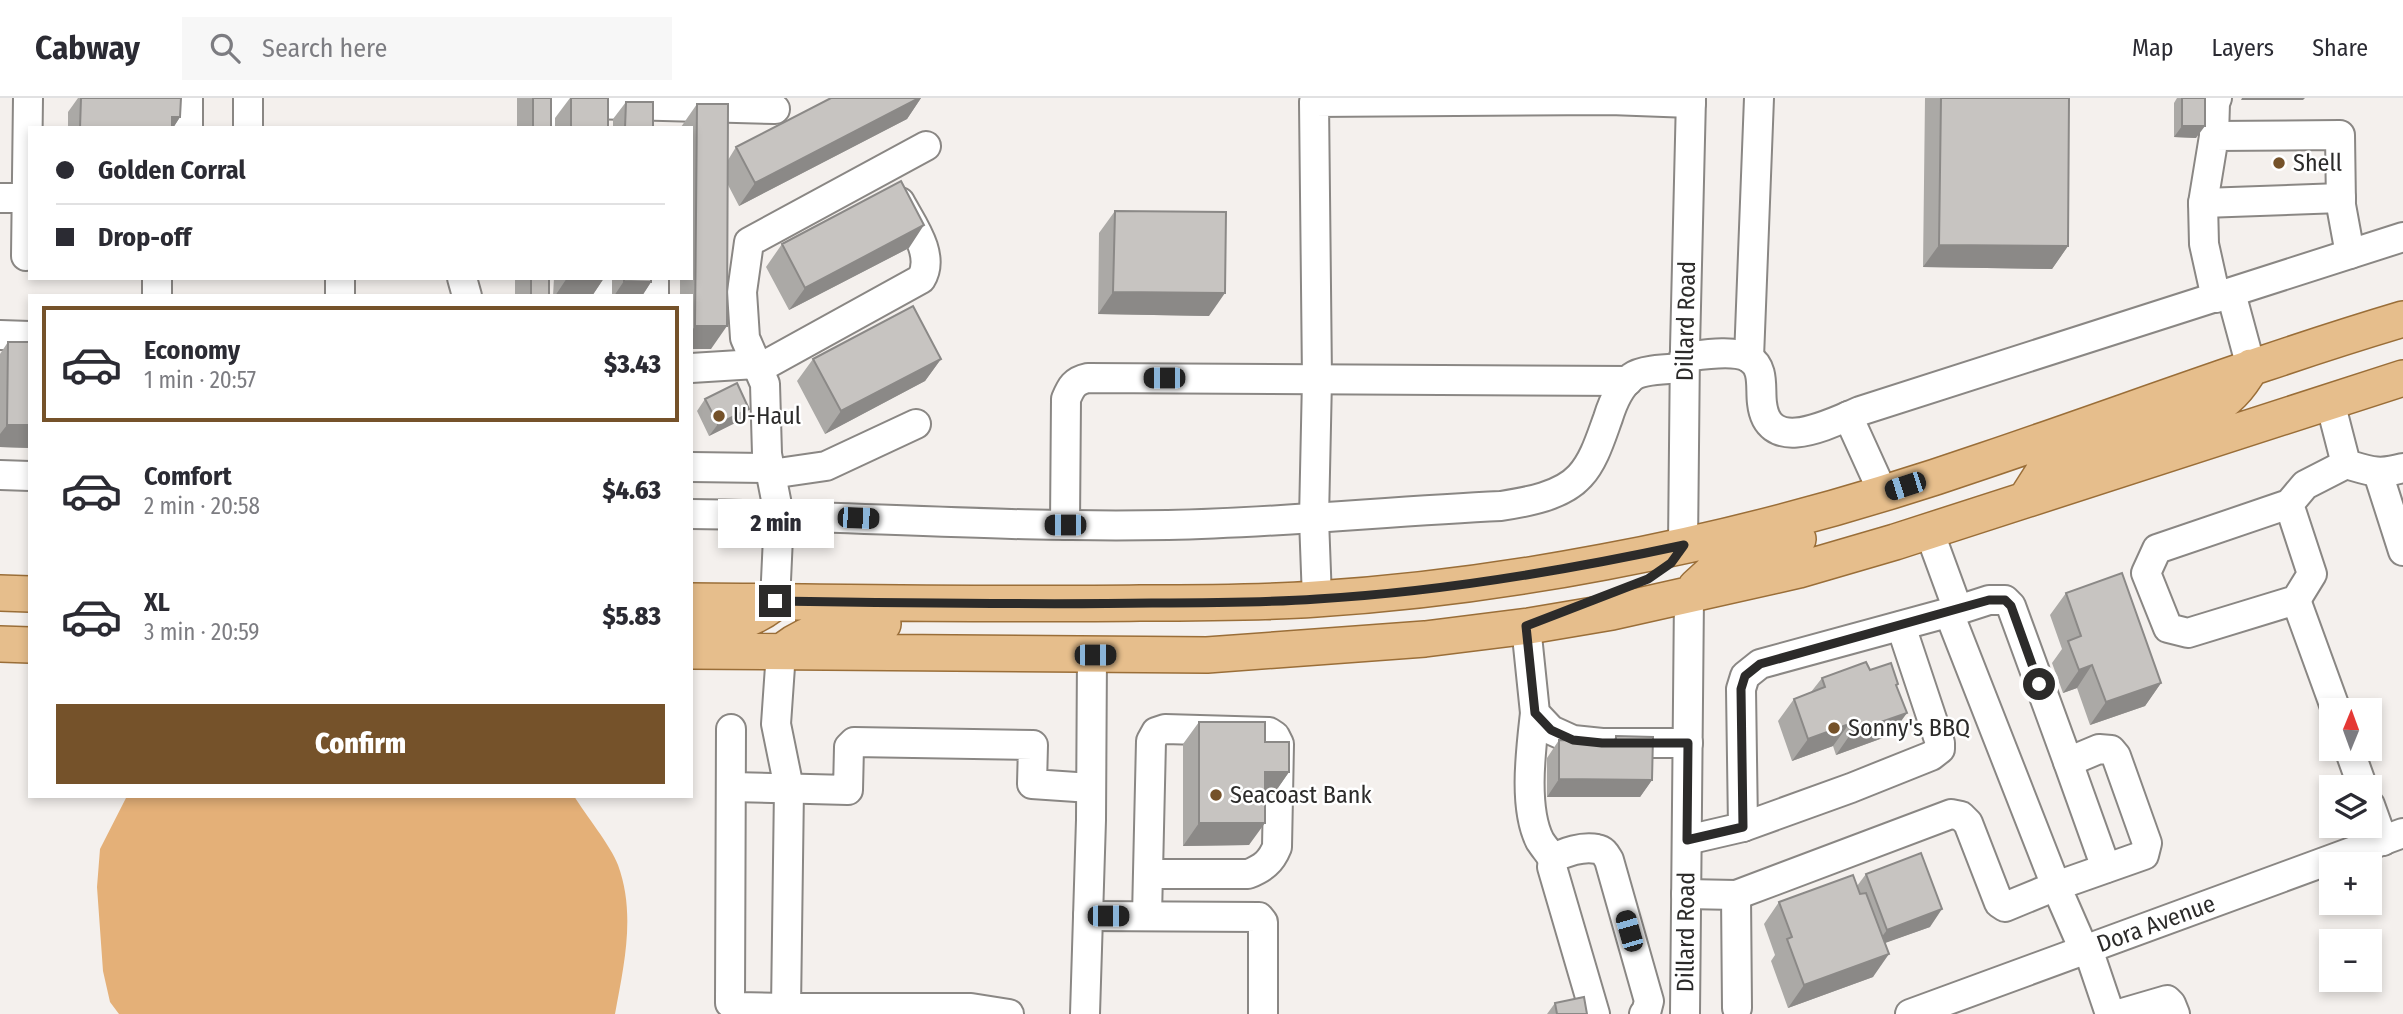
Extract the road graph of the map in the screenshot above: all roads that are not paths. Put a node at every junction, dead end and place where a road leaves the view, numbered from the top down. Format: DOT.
graph roads {
  1 [pos="28,98"];
  2 [pos="188,98"];
  3 [pos="248,98"];
  4 [pos="1759,98"];
  5 [pos="2217,98"];
  6 [pos="1691,100"];
  7 [pos="775,108"];
  8 [pos="604,116"];
  9 [pos="654,117"];
  10 [pos="188,126"];
  11 [pos="248,126"];
  12 [pos="547,126"];
  13 [pos="2214,136"];
  14 [pos="926,146"];
  15 [pos="884,169"];
  16 [pos="19,198"];
  17 [pos="2341,198"];
  18 [pos="2203,203"];
  19 [pos="2403,237"];
  20 [pos="2350,254"];
  21 [pos="19,256"];
  22 [pos="2224,296"];
  23 [pos="2403,319"];
  24 [pos="0,335"];
  25 [pos="28,336"];
  26 [pos="1749,358"];
  27 [pos="1684,363"];
  28 [pos="757,366"];
  29 [pos="2252,367"];
  30 [pos="693,368"];
  31 [pos="1317,379"];
  32 [pos="2403,379"];
  33 [pos="1628,382"];
  34 [pos="2330,402"];
  35 [pos="1848,416"];
  36 [pos="915,424"];
  37 [pos="2346,464"];
  38 [pos="693,467"];
  39 [pos="2390,470"];
  40 [pos="771,471"];
  41 [pos="0,475"];
  42 [pos="28,476"];
  43 [pos="1884,493"];
  44 [pos="2026,499"];
  45 [pos="2289,504"];
  46 [pos="693,514"];
  47 [pos="779,515"];
  48 [pos="1314,519"];
  49 [pos="1065,525"];
  50 [pos="1929,531"];
  51 [pos="1684,545"];
  52 [pos="2403,551"];
  53 [pos="0,593"];
  54 [pos="28,593"];
  55 [pos="1689,596"];
  56 [pos="1317,599"];
  57 [pos="2296,600"];
  58 [pos="693,601"];
  59 [pos="775,601"];
  60 [pos="1079,604"];
  61 [pos="1953,611"];
  62 [pos="1528,626"];
  63 [pos="1901,626"];
  64 [pos="693,630"];
  65 [pos="0,644"];
  66 [pos="28,645"];
  67 [pos="693,651"];
  68 [pos="781,652"];
  69 [pos="1092,655"];
  70 [pos="2332,698"];
  71 [pos="1535,713"];
  72 [pos="731,729"];
  73 [pos="1263,732"];
  74 [pos="1688,743"];
  75 [pos="2068,762"];
  76 [pos="1262,765"];
  77 [pos="731,787"];
  78 [pos="789,788"];
  79 [pos="1091,788"];
  80 [pos="1262,795"];
  81 [pos="2382,822"];
  82 [pos="1743,827"];
  83 [pos="2393,837"];
  84 [pos="1687,840"];
  85 [pos="1553,859"];
  86 [pos="2106,868"];
  87 [pos="1261,869"];
  88 [pos="1149,874"];
  89 [pos="2056,886"];
  90 [pos="1686,894"];
  91 [pos="1736,895"];
  92 [pos="1088,916"];
  93 [pos="1147,916"];
  94 [pos="2086,949"];
  95 [pos="786,1008"];
  96 [pos="1737,1008"];
  97 [pos="1009,1014"];
  98 [pos="1085,1014"];
  99 [pos="1263,1014"];
  100 [pos="1595,1014"];
  101 [pos="1644,1014"];
  102 [pos="1685,1014"];
  103 [pos="1910,1014"];
  104 [pos="2110,1014"];
  105 [pos="2119,1014"];
  106 [pos="2175,1014"];
  1 -- 16 [label="street"];
  2 -- 10 [label="street"];
  3 -- 11 [label="street"];
  4 -- 26 [label="street"];
  5 -- 13 [label="street"];
  6 -- 27 [label="street, Dillard Road"];
  6 -- 31 [label="street"];
  7 -- 9 [label="street"];
  8 -- 9 [label="street"];
  8 -- 12 [label="street"];
  13 -- 17 [label="street"];
  13 -- 18 [label="street"];
  14 -- 15 [label="street"];
  15 -- 28 [label="street"];
  15 -- 28 [label="street"];
  16 -- 21 [label="street"];
  17 -- 18 [label="street"];
  17 -- 20 [label="street"];
  18 -- 22 [label="street"];
  19 -- 20 [label="street"];
  20 -- 22 [label="street"];
  22 -- 29 [label="street"];
  22 -- 35 [label="street"];
  23 -- 29 [label="main road"];
  24 -- 25 [label="street"];
  26 -- 27 [label="street"];
  26 -- 35 [label="street"];
  27 -- 33 [label="street"];
  27 -- 51 [label="street, Dillard Road"];
  28 -- 30 [label="street"];
  28 -- 40 [label="street"];
  29 -- 43 [label="main road"];
  29 -- 44 [label="main road"];
  31 -- 33 [label="street"];
  31 -- 48 [label="street"];
  31 -- 49 [label="street"];
  32 -- 34 [label="main road"];
  33 -- 48 [label="street"];
  34 -- 37 [label="street"];
  34 -- 44 [label="main road"];
  35 -- 43 [label="street"];
  36 -- 40 [label="street"];
  37 -- 39 [label="street"];
  37 -- 45 [label="street"];
  38 -- 40 [label="street"];
  39 -- 52 [label="street"];
  40 -- 47 [label="street"];
  41 -- 42 [label="street"];
  43 -- 51 [label="main road"];
  43 -- 55 [label="main road"];
  44 -- 50 [label="main road"];
  45 -- 57 [label="street"];
  45 -- 57 [label="street"];
  46 -- 47 [label="street"];
  47 -- 49 [label="street"];
  47 -- 59 [label="street"];
  48 -- 49 [label="street"];
  48 -- 56 [label="street"];
  50 -- 55 [label="main road"];
  50 -- 61 [label="street"];
  51 -- 56 [label="main road"];
  51 -- 62 [label="main road"];
  53 -- 54 [label="main road"];
  55 -- 62 [label="main road"];
  55 -- 74 [label="street, Dillard Road"];
  56 -- 60 [label="main road"];
  57 -- 70 [label="street"];
  58 -- 59 [label="main road"];
  59 -- 60 [label="main road"];
  59 -- 64 [label="main road"];
  60 -- 68 [label="main road"];
  61 -- 63 [label="street"];
  61 -- 75 [label="street"];
  61 -- 89 [label="street"];
  62 -- 69 [label="main road"];
  62 -- 71 [label="street"];
  63 -- 82 [label="street"];
  63 -- 82 [label="street"];
  65 -- 66 [label="main road"];
  67 -- 68 [label="main road"];
  68 -- 69 [label="main road"];
  68 -- 78 [label="street"];
  69 -- 79 [label="street"];
  71 -- 74 [label="street"];
  71 -- 85 [label="street"];
  72 -- 77 [label="street"];
  73 -- 76 [label="street"];
  73 -- 87 [label="street"];
  73 -- 88 [label="street"];
  74 -- 84 [label="street, Dillard Road"];
  75 -- 86 [label="street"];
  75 -- 86 [label="street"];
  77 -- 78 [label="street"];
  77 -- 95 [label="street"];
  78 -- 79 [label="street"];
  78 -- 95 [label="street"];
  79 -- 92 [label="street"];
  80 -- 87 [label="street"];
  81 -- 83 [label="street"];
  82 -- 84 [label="street"];
  83 -- 94 [label="street, Dora Avenue"];
  84 -- 90 [label="street, Dillard Road"];
  85 -- 100 [label="street"];
  85 -- 101 [label="street"];
  86 -- 89 [label="street"];
  87 -- 88 [label="street"];
  88 -- 93 [label="street"];
  89 -- 91 [label="street"];
  89 -- 94 [label="street"];
  90 -- 91 [label="street"];
  90 -- 102 [label="street, Dillard Road"];
  91 -- 96 [label="street"];
  92 -- 93 [label="street"];
  92 -- 98 [label="street"];
  93 -- 99 [label="street"];
  94 -- 103 [label="street, Dora Avenue"];
  94 -- 104 [label="street"];
  95 -- 97 [label="street"];
  105 -- 106 [label="street"];
}
